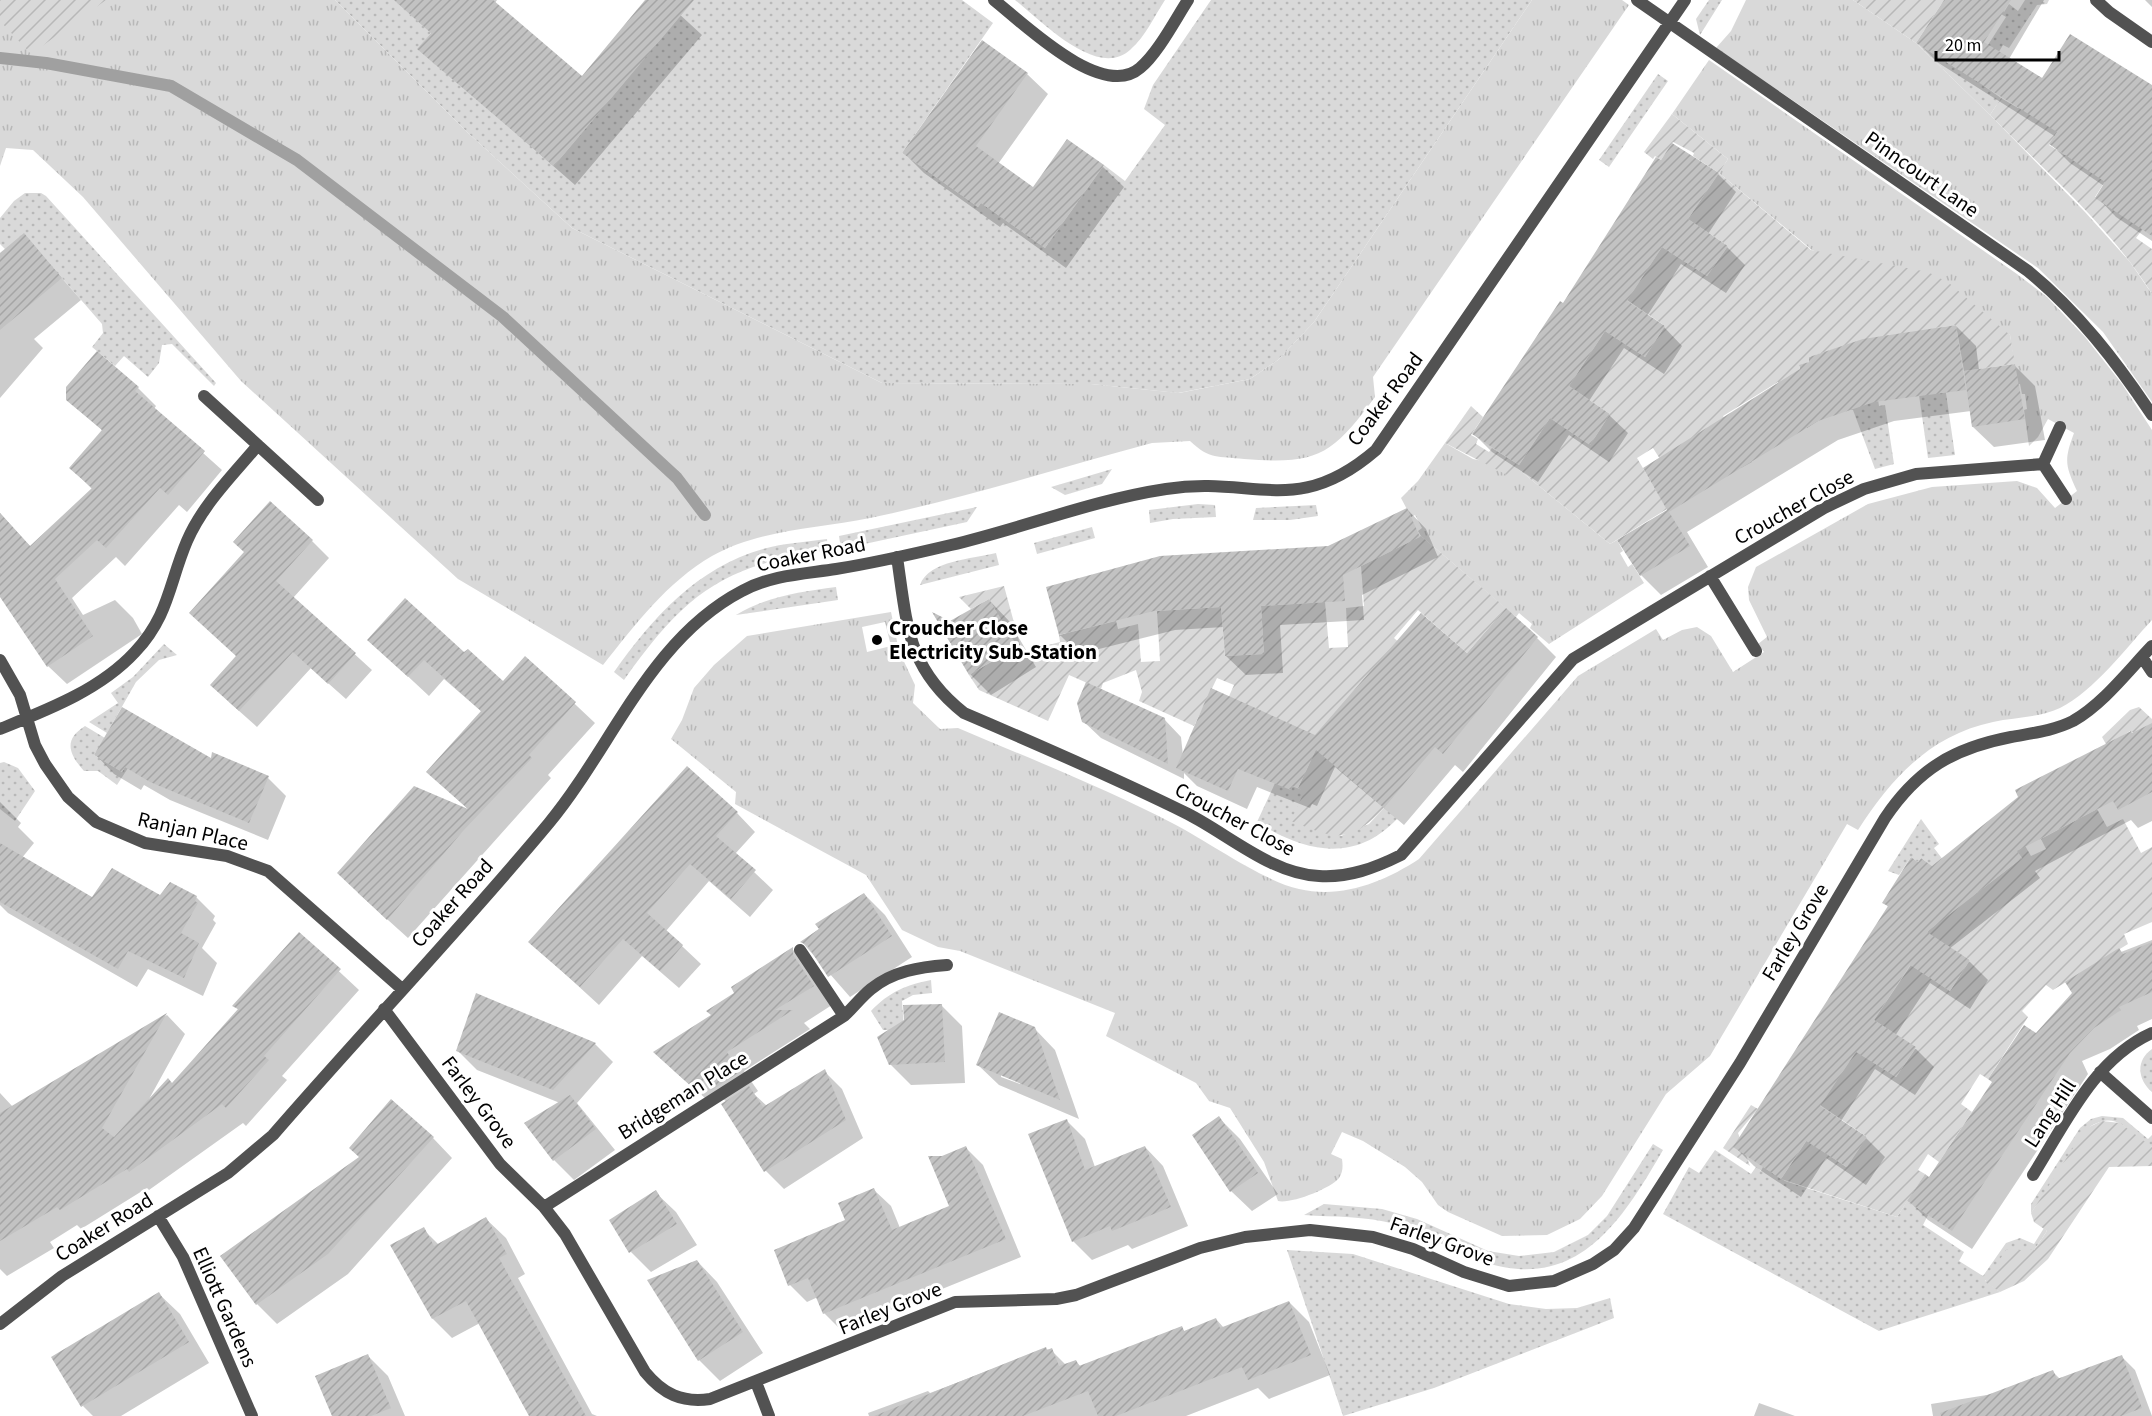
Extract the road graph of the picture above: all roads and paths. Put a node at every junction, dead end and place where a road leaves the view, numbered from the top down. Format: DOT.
graph roads {
  1 [pos="994,0"];
  2 [pos="1188,0"];
  3 [pos="1637,0"];
  4 [pos="1685,0"];
  5 [pos="2096,0"];
  6 [pos="1671,24"];
  7 [pos="2152,42"];
  8 [pos="204,396"];
  9 [pos="2152,415"];
  10 [pos="2060,427"];
  11 [pos="258,445"];
  12 [pos="2043,464"];
  13 [pos="2066,499"];
  14 [pos="318,500"];
  15 [pos="897,557"];
  16 [pos="1710,576"];
  17 [pos="2152,646"];
  18 [pos="1756,651"];
  19 [pos="2142,657"];
  20 [pos="0,660"];
  21 [pos="2152,672"];
  22 [pos="28,718"];
  23 [pos="0,729"];
  24 [pos="801,950"];
  25 [pos="947,965"];
  26 [pos="402,989"];
  27 [pos="384,1009"];
  28 [pos="844,1016"];
  29 [pos="2152,1034"];
  30 [pos="2100,1072"];
  31 [pos="2152,1118"];
  32 [pos="2032,1174"];
  33 [pos="544,1207"];
  34 [pos="158,1216"];
  35 [pos="0,1324"];
  36 [pos="756,1382"];
  37 [pos="252,1416"];
  38 [pos="769,1416"];
  1 -- 2 [label="street"];
  3 -- 6 [label="street, Pinncourt Lane"];
  4 -- 6 [label="street, Coaker Road"];
  5 -- 7 [label="street"];
  6 -- 9 [label="street, Pinncourt Lane"];
  6 -- 15 [label="street, Coaker Road"];
  8 -- 11 [label="street"];
  10 -- 12 [label="street"];
  11 -- 14 [label="street"];
  11 -- 22 [label="street"];
  12 -- 13 [label="street"];
  12 -- 16 [label="street, Croucher Close"];
  15 -- 16 [label="street, Croucher Close"];
  15 -- 26 [label="street, Coaker Road"];
  16 -- 18 [label="street"];
  17 -- 19 [label="street, Farley Grove"];
  19 -- 21 [label="street"];
  19 -- 36 [label="street, Farley Grove"];
  20 -- 22 [label="street, Ranjan Place"];
  22 -- 23 [label="street"];
  22 -- 26 [label="street, Ranjan Place"];
  24 -- 28 [label="street"];
  25 -- 28 [label="street, Bridgeman Place"];
  26 -- 27 [label="street, Coaker Road"];
  27 -- 33 [label="street, Farley Grove"];
  27 -- 34 [label="street, Coaker Road"];
  28 -- 33 [label="street, Bridgeman Place"];
  29 -- 30 [label="street, Lang Hill"];
  30 -- 31 [label="street, Lang Hill"];
  30 -- 32 [label="street, Lang Hill"];
  33 -- 36 [label="street, Farley Grove"];
  34 -- 35 [label="street, Coaker Road"];
  34 -- 37 [label="street, Elliott Gardens"];
  36 -- 38 [label="street"];
}
